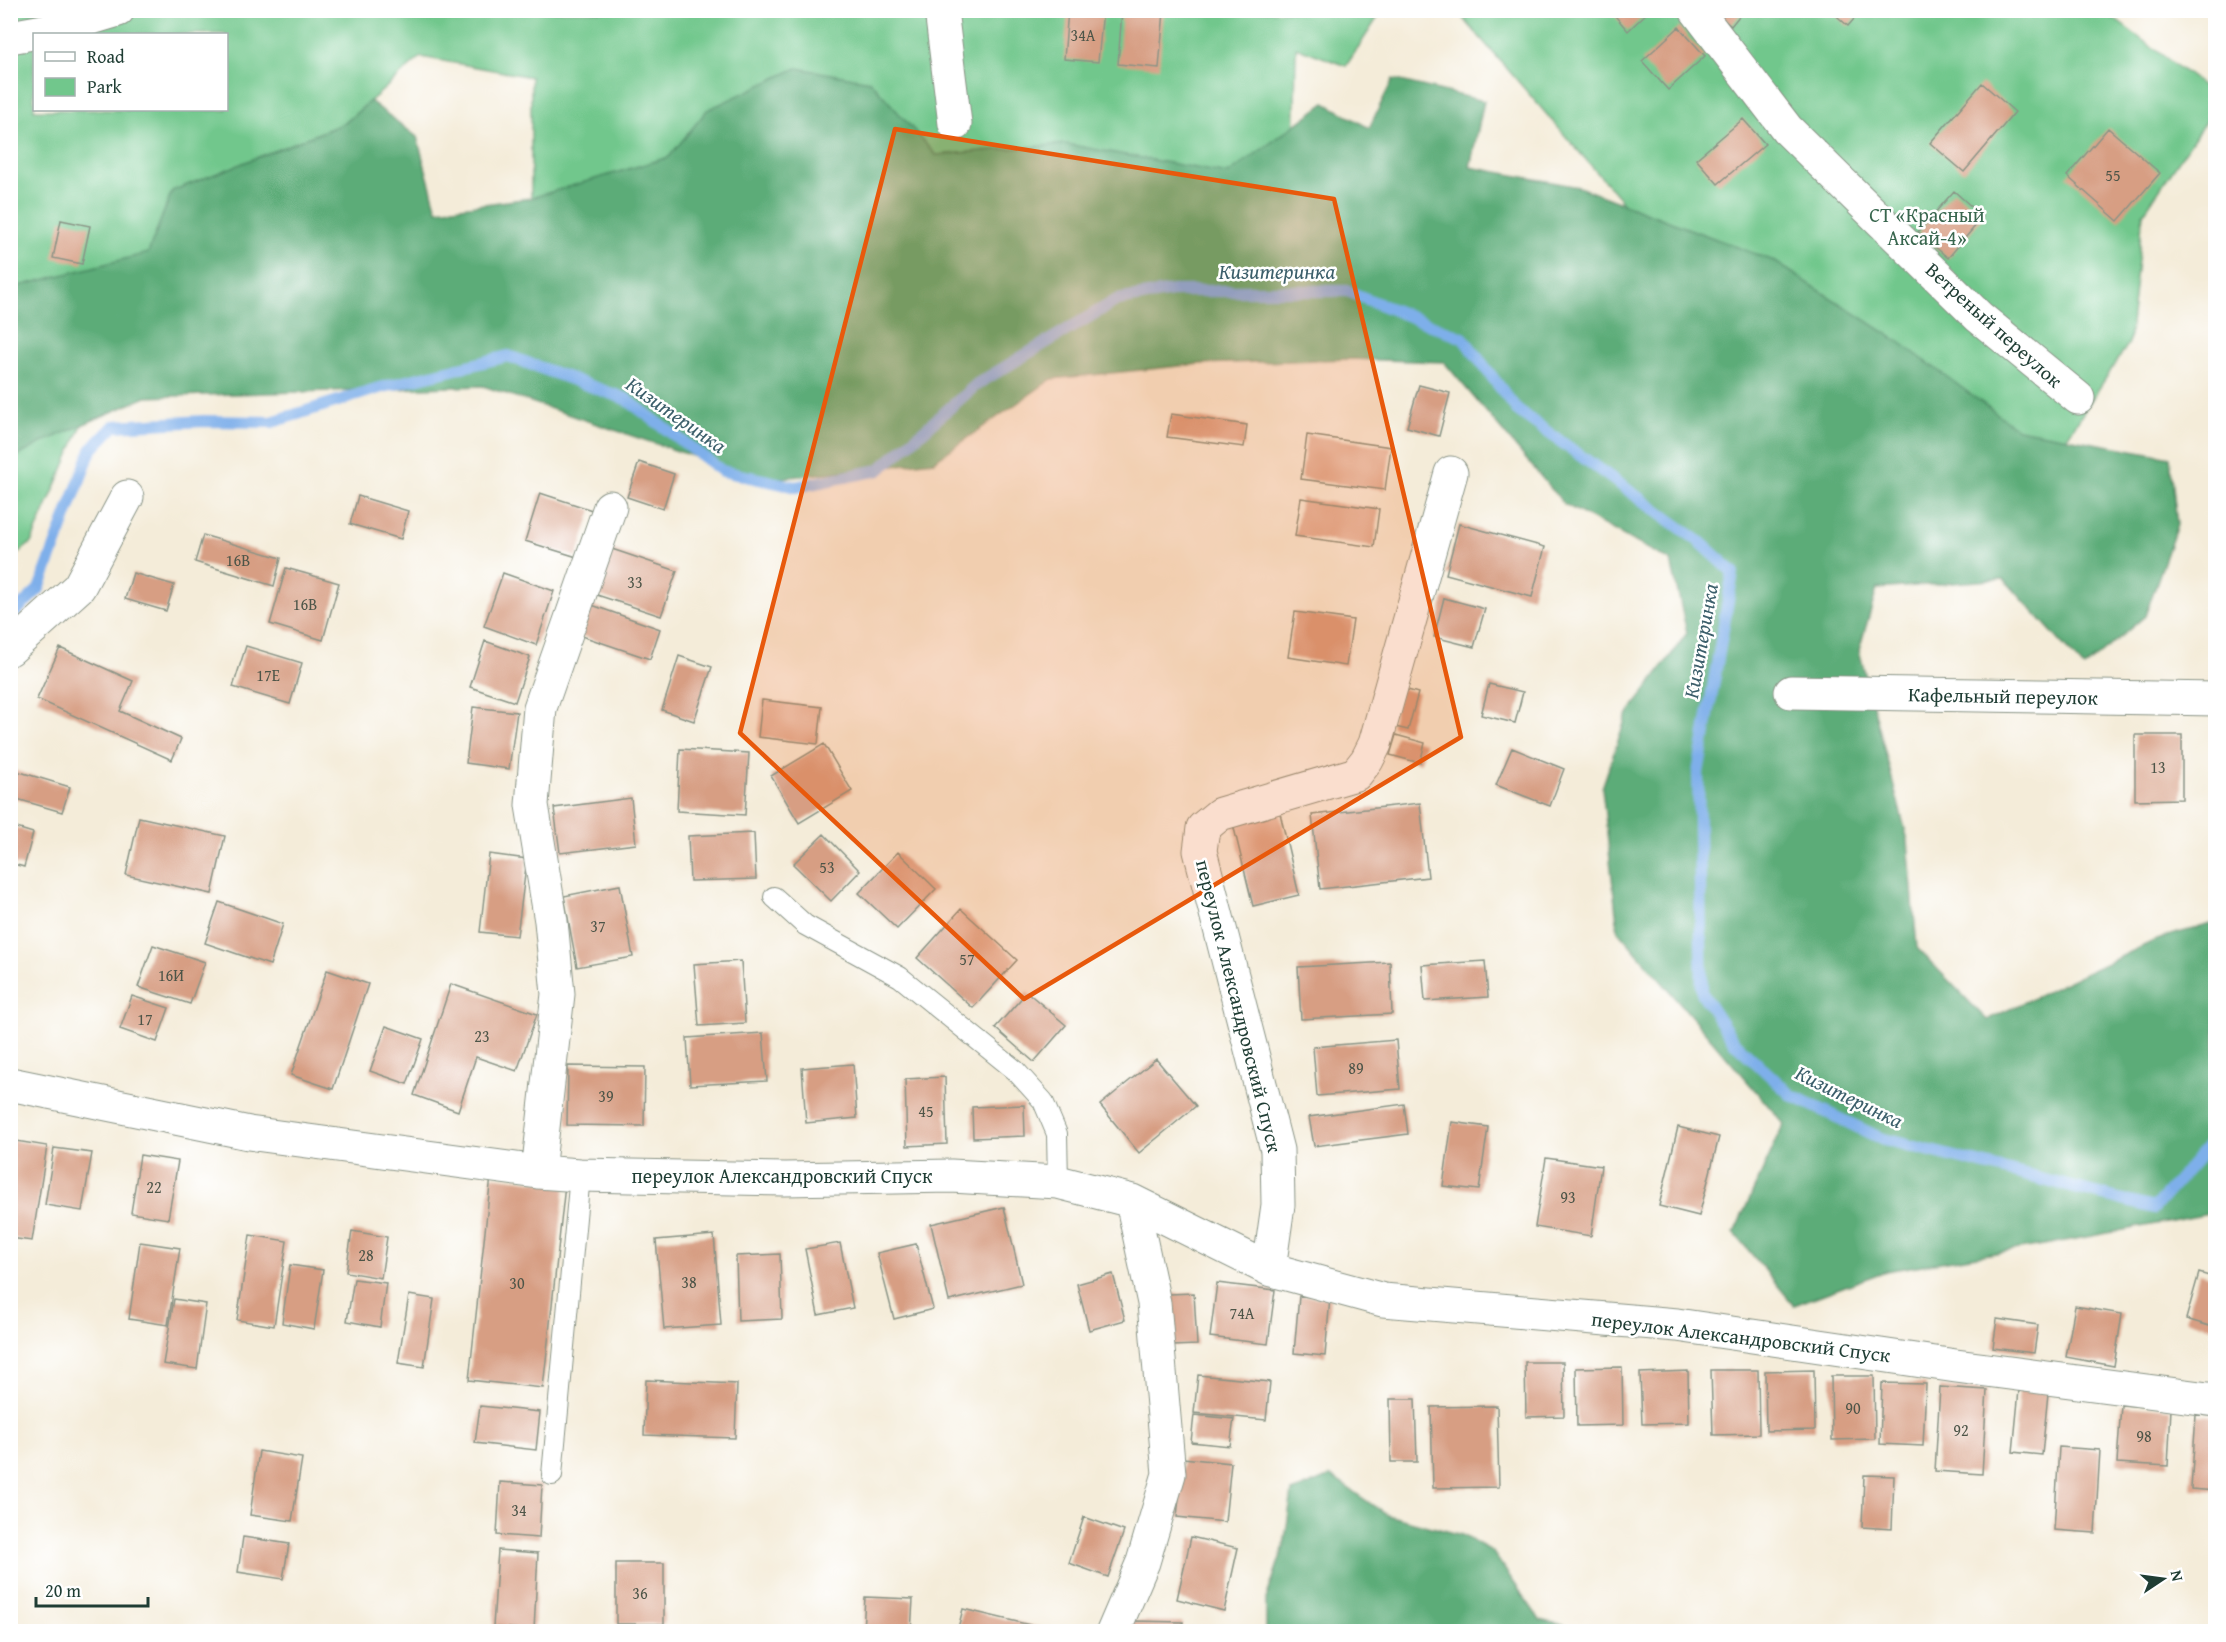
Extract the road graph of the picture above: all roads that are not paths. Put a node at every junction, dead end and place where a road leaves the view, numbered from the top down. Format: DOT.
graph roads {
  1 [pos="118,10"];
  2 [pos="940,10"];
  3 [pos="1696,10"];
  4 [pos="10,37"];
  5 [pos="955,124"];
  6 [pos="2078,398"];
  7 [pos="1451,473"];
  8 [pos="128,497"];
  9 [pos="610,507"];
  10 [pos="10,649"];
  11 [pos="1791,692"];
  12 [pos="2216,699"];
  13 [pos="774,897"];
  14 [pos="10,1084"];
  15 [pos="538,1172"];
  16 [pos="580,1175"];
  17 [pos="1058,1182"];
  18 [pos="1132,1201"];
  19 [pos="1269,1269"];
  20 [pos="2216,1400"];
  21 [pos="552,1475"];
  22 [pos="1113,1632"];
  1 -- 4 [label="street"];
  2 -- 5 [label="street"];
  3 -- 6 [label="street, Ветреный переулок"];
  7 -- 19 [label="street, переулок Александровский Спуск"];
  8 -- 10 [label="street"];
  9 -- 15 [label="street"];
  11 -- 12 [label="street, Кафельный переулок"];
  13 -- 17 [label="lane"];
  14 -- 15 [label="street, переулок Александровский Спуск"];
  15 -- 16 [label="street, переулок Александровский Спуск"];
  16 -- 17 [label="street, переулок Александровский Спуск"];
  16 -- 21 [label="lane"];
  17 -- 18 [label="street, переулок Александровский Спуск"];
  18 -- 19 [label="street, переулок Александровский Спуск"];
  18 -- 22 [label="street"];
  19 -- 20 [label="street, переулок Александровский Спуск"];
}
